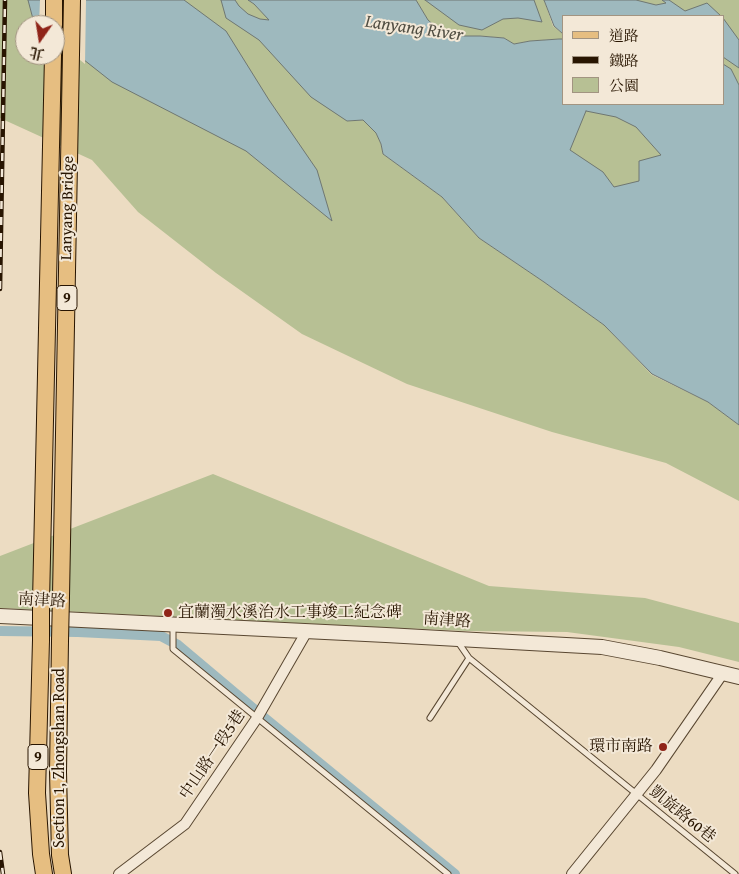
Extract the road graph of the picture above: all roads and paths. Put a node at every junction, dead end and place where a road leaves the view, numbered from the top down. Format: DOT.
graph roads {
  1 [pos="54,0"];
  2 [pos="72,0"];
  3 [pos="54,15"];
  4 [pos="53,65"];
  5 [pos="0,616"];
  6 [pos="173,630"];
  7 [pos="307,632"];
  8 [pos="456,639"];
  9 [pos="41,640"];
  10 [pos="60,641"];
  11 [pos="469,658"];
  12 [pos="723,673"];
  13 [pos="739,677"];
  14 [pos="260,713"];
  15 [pos="430,718"];
  16 [pos="637,794"];
  17 [pos="44,874"];
  18 [pos="62,874"];
  19 [pos="119,874"];
  20 [pos="448,874"];
  21 [pos="572,874"];
  22 [pos="735,874"];
  1 -- 3 [label="main road"];
  2 -- 10 [label="main road, Lanyang Bridge / 9, bridge"];
  4 -- 9 [label="main road, Lanyang Bridge / 9, bridge"];
  5 -- 6 [label="street, 南津路"];
  6 -- 7 [label="street, 南津路"];
  6 -- 14 [label="lane"];
  7 -- 8 [label="street, 南津路"];
  7 -- 14 [label="street, 中山路一段5巷"];
  8 -- 11 [label="lane, 凱旋路60巷"];
  8 -- 12 [label="street, 南津路"];
  9 -- 17 [label="main road, Section 1, Zhongshan Road / 9"];
  10 -- 18 [label="main road, Section 1, Zhongshan Road / 9"];
  11 -- 15 [label="lane"];
  11 -- 16 [label="lane, 凱旋路60巷"];
  12 -- 13 [label="street, 南津路"];
  12 -- 16 [label="street"];
  14 -- 19 [label="street, 中山路一段5巷"];
  14 -- 20 [label="lane"];
  16 -- 21 [label="street"];
  16 -- 22 [label="lane, 凱旋路60巷"];
}
